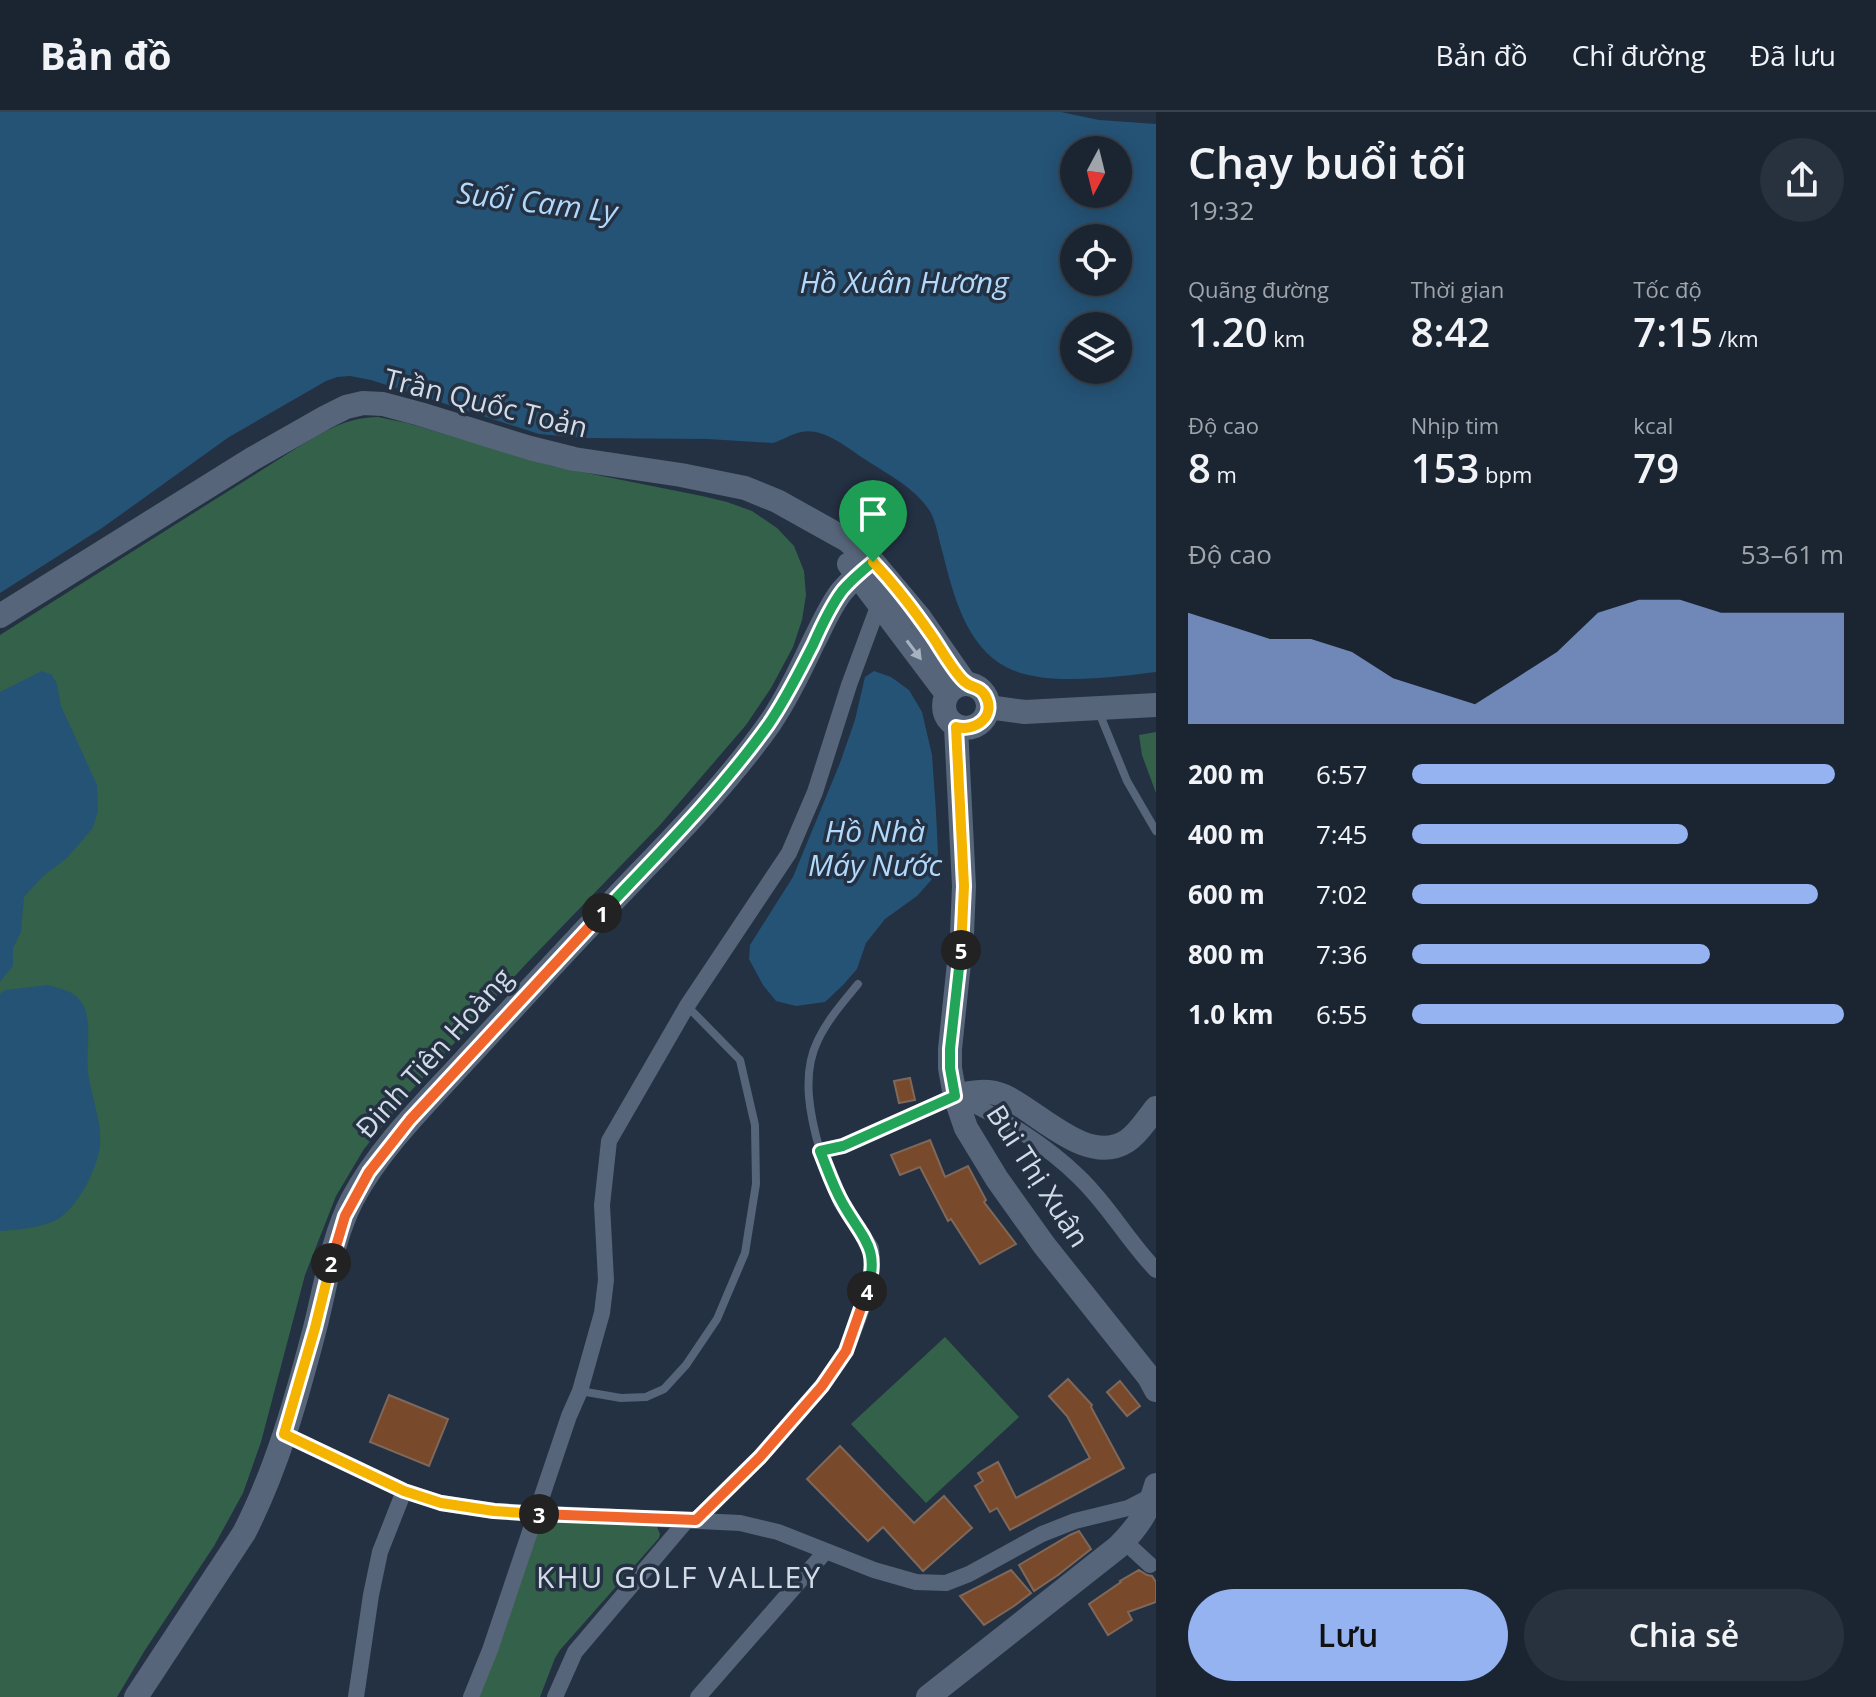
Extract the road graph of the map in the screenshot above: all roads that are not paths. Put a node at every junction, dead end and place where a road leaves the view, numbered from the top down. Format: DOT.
graph roads {
  1 [pos="865,568"];
  2 [pos="879,604"];
  3 [pos="0,616"];
  4 [pos="956,689"];
  5 [pos="1156,705"];
  6 [pos="988,707"];
  7 [pos="1098,709"];
  8 [pos="956,727"];
  9 [pos="1156,831"];
  10 [pos="858,984"];
  11 [pos="687,1006"];
  12 [pos="955,1096"];
  13 [pos="1156,1108"];
  14 [pos="820,1151"];
  15 [pos="1156,1270"];
  16 [pos="1156,1390"];
  17 [pos="580,1391"];
  18 [pos="284,1434"];
  19 [pos="1155,1490"];
  20 [pos="404,1491"];
  21 [pos="536,1514"];
  22 [pos="691,1520"];
  23 [pos="1124,1541"];
  24 [pos="826,1551"];
  25 [pos="1153,1570"];
  26 [pos="136,1697"];
  27 [pos="356,1697"];
  28 [pos="471,1697"];
  29 [pos="555,1697"];
  30 [pos="698,1697"];
  31 [pos="928,1697"];
  1 -- 2 [label="main road, Trần Quốc Toản"];
  1 -- 3 [label="main road, Trần Quốc Toản"];
  1 -- 4 [label="main road, Trần Quốc Toản"];
  1 -- 18 [label="main road, Đinh Tiên Hoàng"];
  2 -- 4 [label="main road, Trần Quốc Toản, one-way"];
  2 -- 11 [label="street"];
  4 -- 6 [label="main road"];
  4 -- 8 [label="main road"];
  5 -- 7 [label="main road"];
  6 -- 7 [label="main road"];
  6 -- 8 [label="main road"];
  7 -- 9 [label="lane"];
  8 -- 12 [label="main road, Bùi Thị Xuân"];
  10 -- 14 [label="lane"];
  11 -- 17 [label="street"];
  11 -- 17 [label="lane"];
  12 -- 13 [label="main road"];
  12 -- 14 [label="street"];
  12 -- 15 [label="street"];
  12 -- 16 [label="main road, Bùi Thị Xuân"];
  14 -- 22 [label="street"];
  17 -- 21 [label="street"];
  18 -- 20 [label="street"];
  18 -- 26 [label="main road, Đinh Tiên Hoàng"];
  19 -- 23 [label="main road"];
  19 -- 24 [label="street"];
  20 -- 21 [label="street"];
  20 -- 27 [label="street"];
  21 -- 22 [label="street"];
  21 -- 28 [label="street"];
  22 -- 24 [label="street"];
  22 -- 29 [label="street"];
  23 -- 25 [label="street"];
  23 -- 31 [label="main road"];
  24 -- 30 [label="street"];
}
